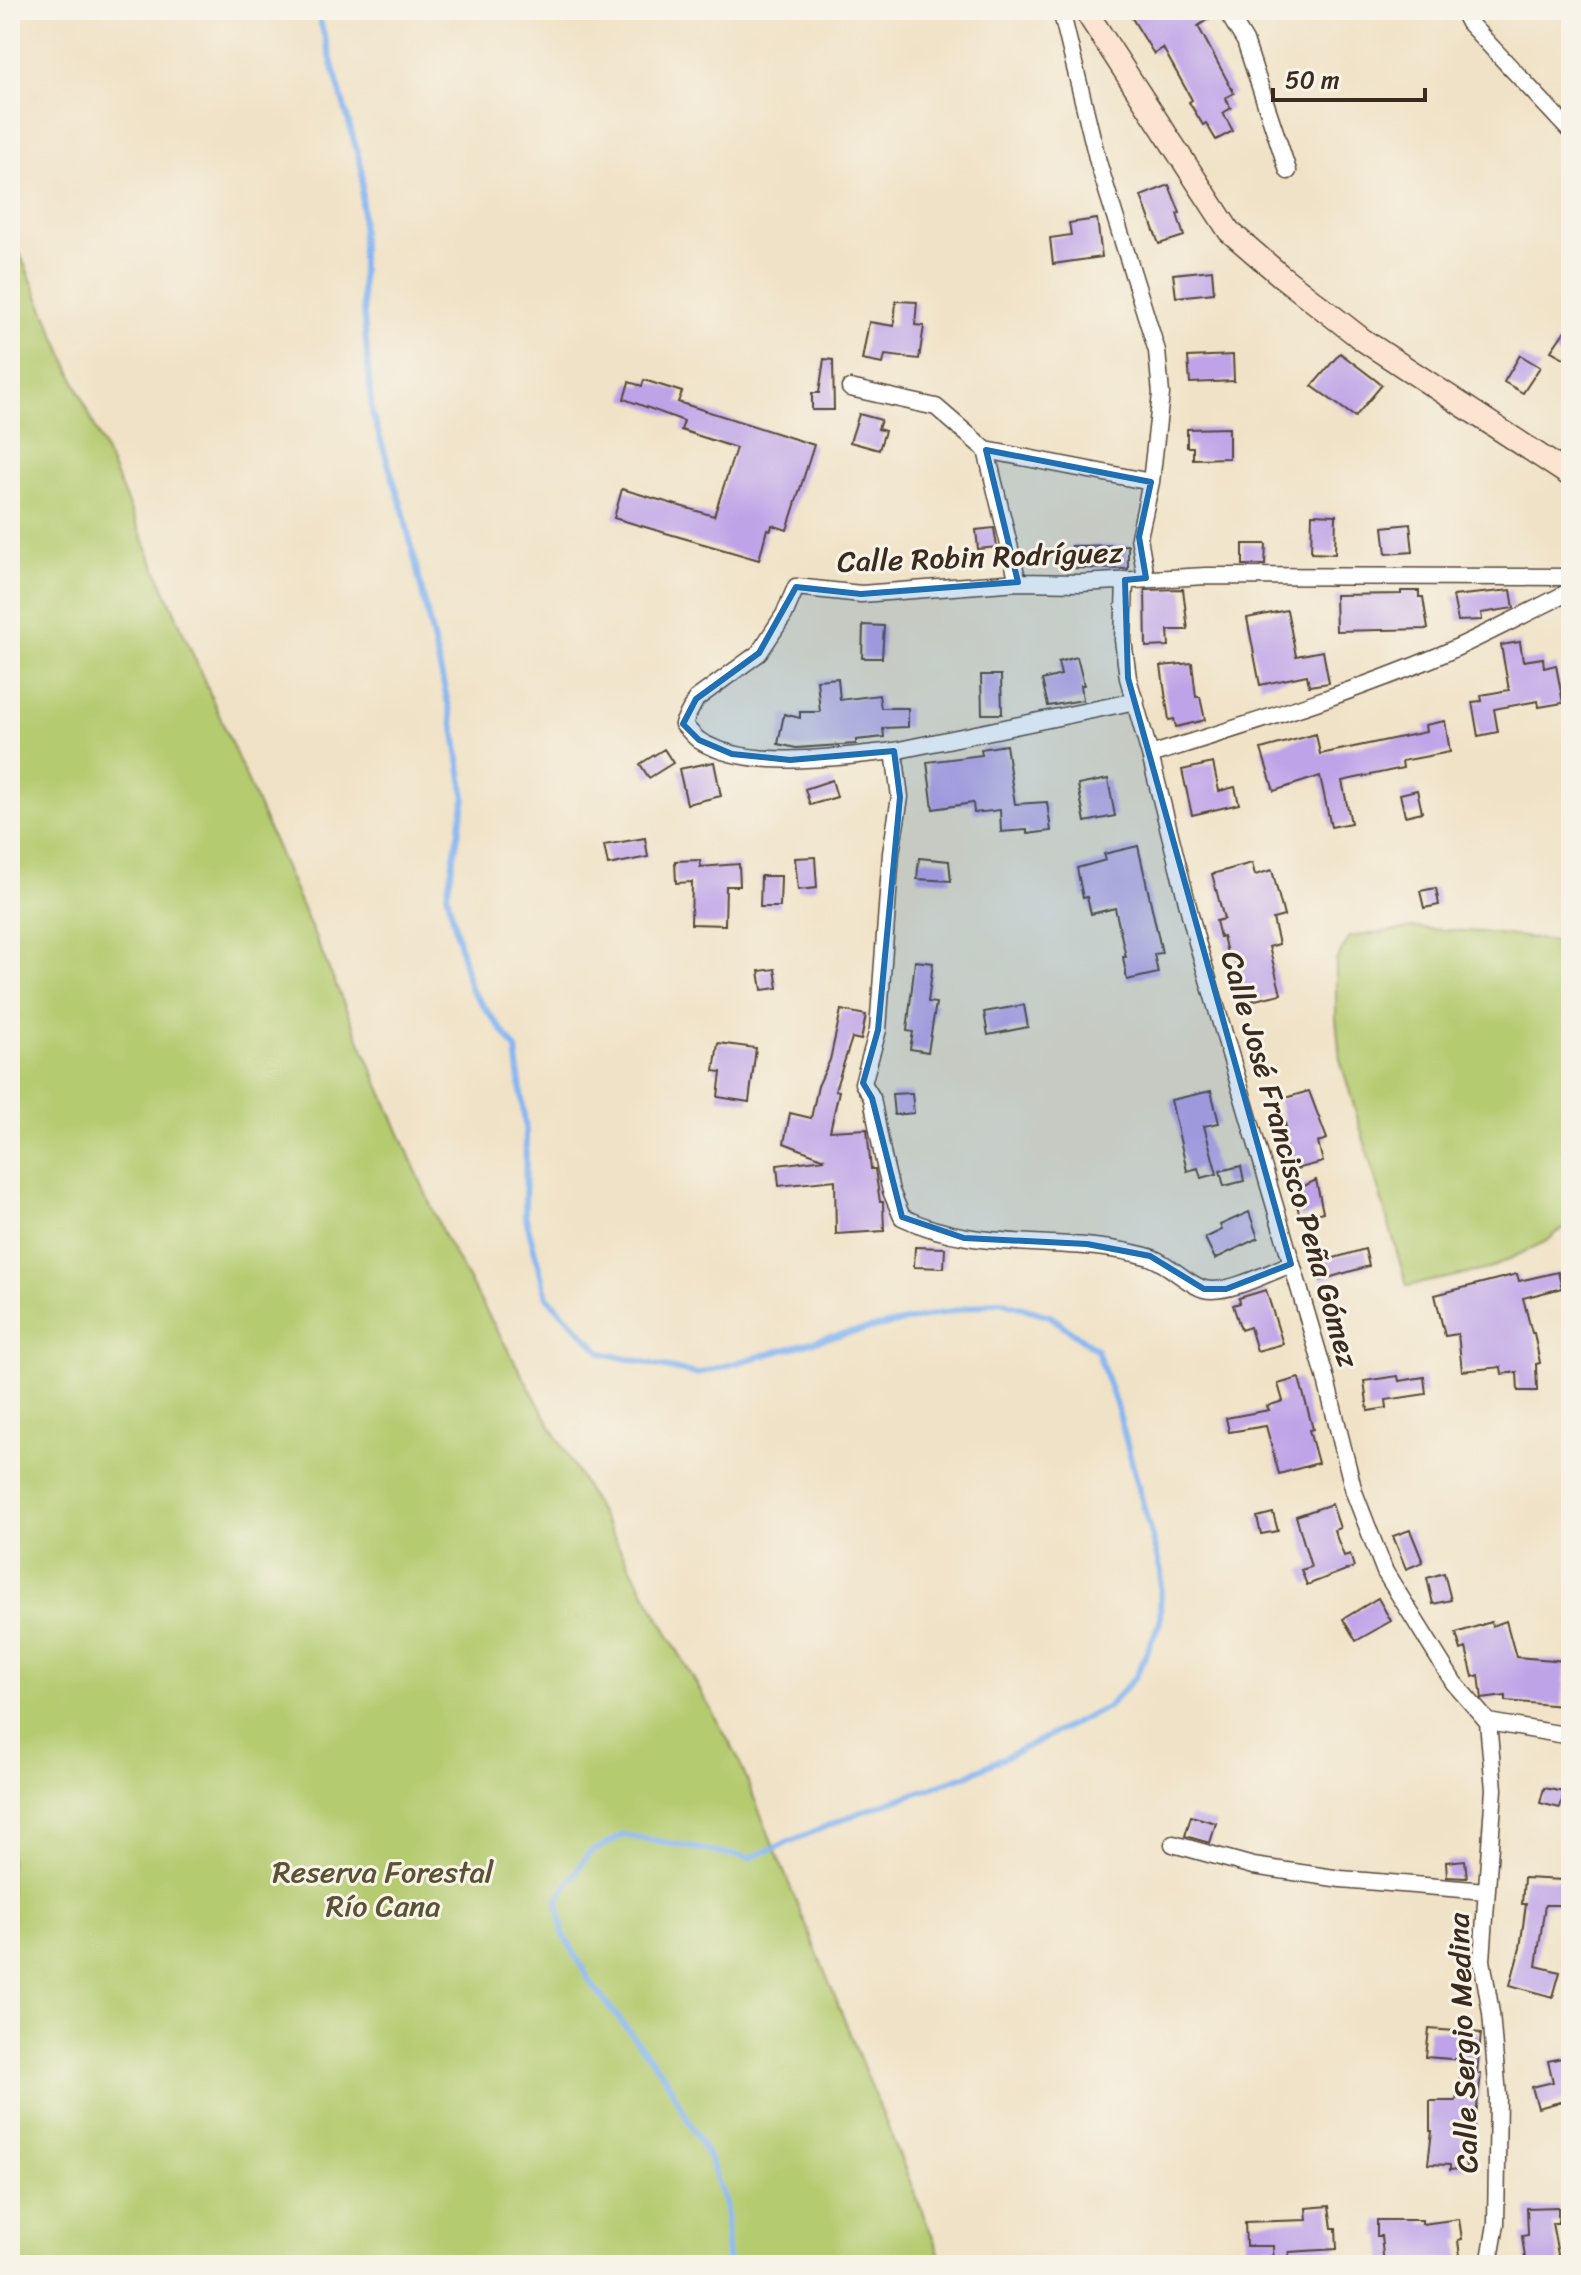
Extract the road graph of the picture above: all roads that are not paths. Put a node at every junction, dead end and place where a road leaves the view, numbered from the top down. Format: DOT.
graph roads {
  1 [pos="1061,10"];
  2 [pos="1085,10"];
  3 [pos="1226,10"];
  4 [pos="1462,10"];
  5 [pos="1571,132"];
  6 [pos="1288,171"];
  7 [pos="850,388"];
  8 [pos="986,450"];
  9 [pos="1571,476"];
  10 [pos="1151,482"];
  11 [pos="1571,577"];
  12 [pos="1146,578"];
  13 [pos="1125,580"];
  14 [pos="1018,582"];
  15 [pos="1571,591"];
  16 [pos="1136,701"];
  17 [pos="894,751"];
  18 [pos="1150,755"];
  19 [pos="1291,1264"];
  20 [pos="1488,1722"];
  21 [pos="1571,1736"];
  22 [pos="1173,1844"];
  23 [pos="1486,1891"];
  24 [pos="1489,2265"];
  1 -- 10 [label="street"];
  2 -- 9 [label="main road"];
  3 -- 6 [label="street"];
  4 -- 5 [label="street"];
  7 -- 8 [label="street"];
  8 -- 10 [label="street"];
  8 -- 14 [label="street"];
  10 -- 12 [label="street"];
  11 -- 12 [label="street, Calle Robin Rodríguez"];
  12 -- 13 [label="street, Calle Robin Rodríguez"];
  13 -- 14 [label="street, Calle Robin Rodríguez"];
  13 -- 16 [label="street, Calle José Francisco Peña Gómez"];
  14 -- 17 [label="street, Calle Robin Rodríguez"];
  15 -- 18 [label="street"];
  16 -- 17 [label="street"];
  16 -- 18 [label="street, Calle José Francisco Peña Gómez"];
  17 -- 19 [label="street"];
  18 -- 19 [label="street, Calle José Francisco Peña Gómez"];
  19 -- 20 [label="street, Calle José Francisco Peña Gómez"];
  20 -- 21 [label="street"];
  20 -- 23 [label="street, Calle Sergio Medina"];
  22 -- 23 [label="street"];
  23 -- 24 [label="street, Calle Sergio Medina"];
}
